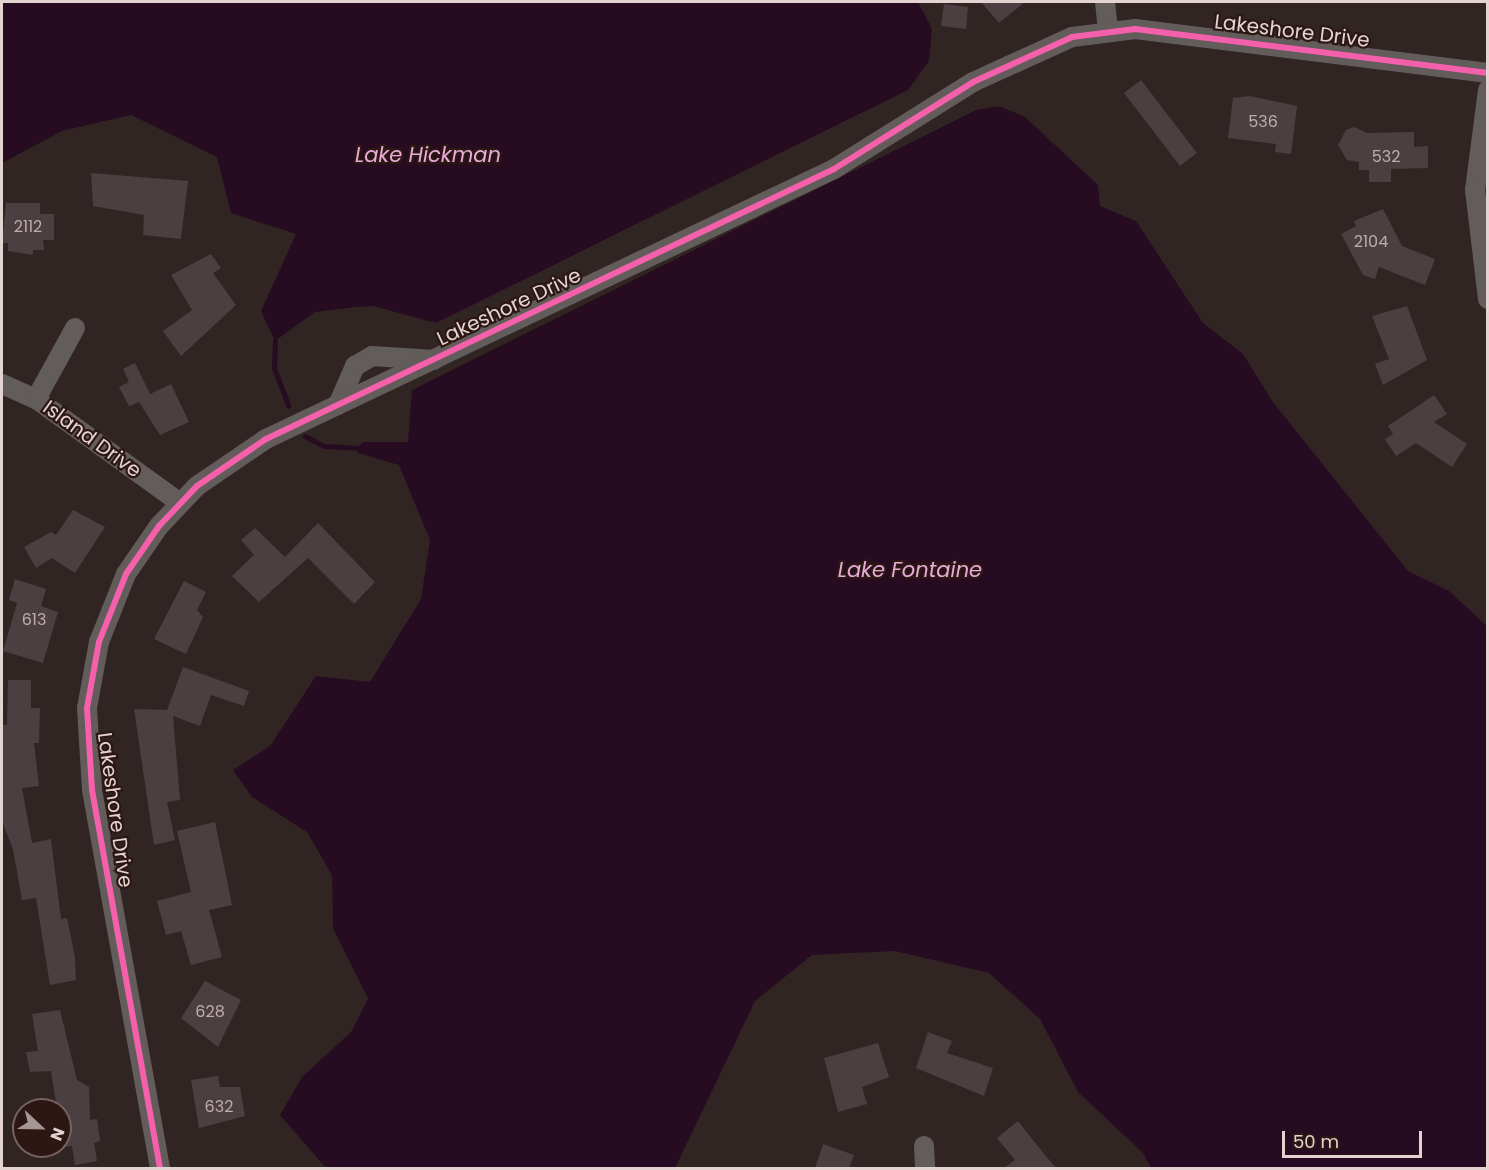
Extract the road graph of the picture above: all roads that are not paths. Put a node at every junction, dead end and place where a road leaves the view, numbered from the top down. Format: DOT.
graph roads {
  1 [pos="1105,2"];
  2 [pos="1108,29"];
  3 [pos="1488,73"];
  4 [pos="1488,90"];
  5 [pos="1488,299"];
  6 [pos="75,328"];
  7 [pos="434,360"];
  8 [pos="2,384"];
  9 [pos="36,399"];
  10 [pos="338,405"];
  11 [pos="179,502"];
  12 [pos="924,1146"];
  13 [pos="160,1168"];
  14 [pos="925,1168"];
  1 -- 2 [label="street"];
  2 -- 3 [label="street, Lakeshore Drive"];
  2 -- 7 [label="street, Lakeshore Drive"];
  4 -- 5 [label="street"];
  6 -- 9 [label="street"];
  7 -- 10 [label="street, Lakeshore Drive"];
  7 -- 10 [label="street, Lakeshore Drive"];
  8 -- 9 [label="street, Island Drive"];
  9 -- 11 [label="street, Island Drive"];
  10 -- 11 [label="street, Lakeshore Drive"];
  11 -- 13 [label="street, Lakeshore Drive"];
  12 -- 14 [label="street"];
}
